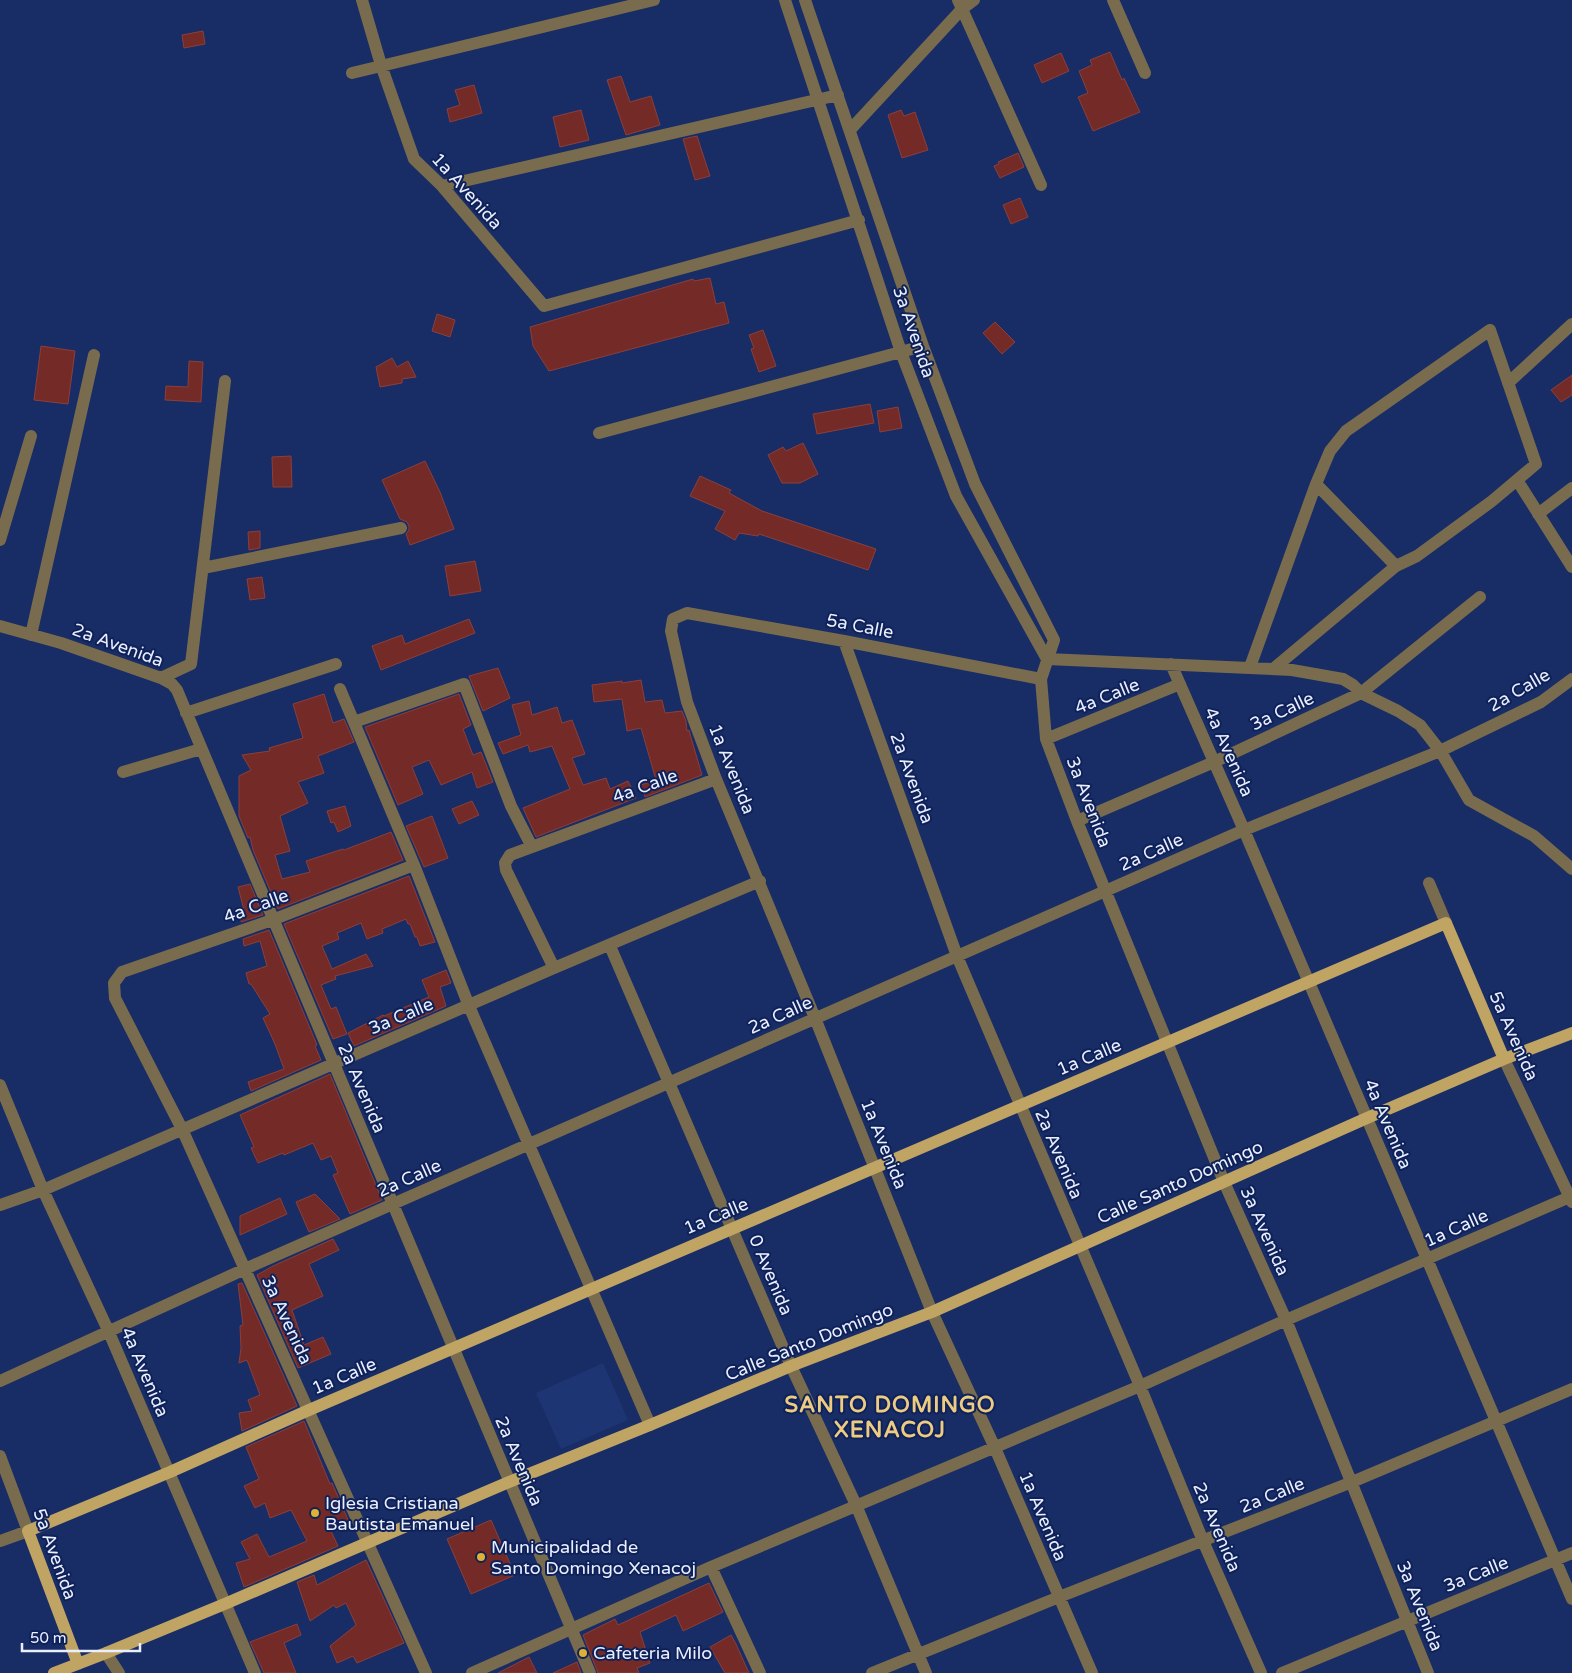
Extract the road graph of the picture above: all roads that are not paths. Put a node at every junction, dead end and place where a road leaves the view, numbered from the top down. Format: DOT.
graph roads {
  1 [pos="362,0"];
  2 [pos="654,0"];
  3 [pos="784,0"];
  4 [pos="805,0"];
  5 [pos="974,0"];
  6 [pos="1113,0"];
  7 [pos="960,4"];
  8 [pos="381,65"];
  9 [pos="352,73"];
  10 [pos="1145,73"];
  11 [pos="838,95"];
  12 [pos="819,100"];
  13 [pos="850,130"];
  14 [pos="1041,185"];
  15 [pos="442,186"];
  16 [pos="859,220"];
  17 [pos="1572,324"];
  18 [pos="923,346"];
  19 [pos="902,352"];
  20 [pos="94,355"];
  21 [pos="225,381"];
  22 [pos="1508,383"];
  23 [pos="599,433"];
  24 [pos="31,436"];
  25 [pos="1517,480"];
  26 [pos="1316,484"];
  27 [pos="1572,488"];
  28 [pos="1538,514"];
  29 [pos="401,528"];
  30 [pos="0,540"];
  31 [pos="1396,566"];
  32 [pos="1572,567"];
  33 [pos="203,568"];
  34 [pos="1480,597"];
  35 [pos="673,619"];
  36 [pos="0,626"];
  37 [pos="31,635"];
  38 [pos="844,641"];
  39 [pos="1047,659"];
  40 [pos="336,664"];
  41 [pos="1171,664"];
  42 [pos="1250,668"];
  43 [pos="1273,669"];
  44 [pos="161,678"];
  45 [pos="1041,679"];
  46 [pos="1572,679"];
  47 [pos="1180,684"];
  48 [pos="340,689"];
  49 [pos="1361,693"];
  50 [pos="186,713"];
  51 [pos="354,722"];
  52 [pos="1046,739"];
  53 [pos="201,749"];
  54 [pos="1440,751"];
  55 [pos="1214,762"];
  56 [pos="123,772"];
  57 [pos="716,779"];
  58 [pos="1077,821"];
  59 [pos="1244,830"];
  60 [pos="532,847"];
  61 [pos="414,865"];
  62 [pos="1572,869"];
  63 [pos="760,881"];
  64 [pos="1429,883"];
  65 [pos="1106,890"];
  66 [pos="272,920"];
  67 [pos="1446,923"];
  68 [pos="610,946"];
  69 [pos="957,956"];
  70 [pos="554,968"];
  71 [pos="1308,982"];
  72 [pos="114,983"];
  73 [pos="469,1006"];
  74 [pos="815,1018"];
  75 [pos="1572,1033"];
  76 [pos="1167,1042"];
  77 [pos="1504,1059"];
  78 [pos="333,1064"];
  79 [pos="670,1082"];
  80 [pos="0,1086"];
  81 [pos="1020,1105"];
  82 [pos="1367,1118"];
  83 [pos="182,1129"];
  84 [pos="530,1144"];
  85 [pos="875,1168"];
  86 [pos="1224,1182"];
  87 [pos="43,1190"];
  88 [pos="1571,1198"];
  89 [pos="393,1204"];
  90 [pos="0,1205"];
  91 [pos="732,1229"];
  92 [pos="1079,1246"];
  93 [pos="1427,1259"];
  94 [pos="245,1269"];
  95 [pos="592,1289"];
  96 [pos="932,1312"];
  97 [pos="1286,1320"];
  98 [pos="108,1330"];
  99 [pos="453,1348"];
  100 [pos="791,1366"];
  101 [pos="0,1381"];
  102 [pos="1140,1386"];
  103 [pos="1572,1388"];
  104 [pos="309,1410"];
  105 [pos="1496,1421"];
  106 [pos="650,1425"];
  107 [pos="995,1448"];
  108 [pos="0,1456"];
  109 [pos="170,1472"];
  110 [pos="509,1482"];
  111 [pos="1352,1482"];
  112 [pos="856,1505"];
  113 [pos="28,1530"];
  114 [pos="0,1541"];
  115 [pos="1203,1541"];
  116 [pos="368,1543"];
  117 [pos="1572,1553"];
  118 [pos="1556,1560"];
  119 [pos="711,1567"];
  120 [pos="1059,1597"];
  121 [pos="1572,1598"];
  122 [pos="227,1603"];
  123 [pos="1407,1621"];
  124 [pos="570,1629"];
  125 [pos="106,1653"];
  126 [pos="919,1654"];
  127 [pos="78,1664"];
  128 [pos="54,1673"];
  129 [pos="119,1673"];
  130 [pos="255,1673"];
  131 [pos="426,1673"];
  132 [pos="472,1673"];
  133 [pos="590,1673"];
  134 [pos="760,1673"];
  135 [pos="872,1673"];
  136 [pos="926,1673"];
  137 [pos="1092,1673"];
  138 [pos="1261,1673"];
  139 [pos="1282,1673"];
  140 [pos="1428,1673"];
  1 -- 8 [label="street, 1a Avenida"];
  2 -- 8 [label="street"];
  3 -- 12 [label="street, 3a Avenida"];
  4 -- 11 [label="street, 3a Avenida"];
  5 -- 7 [label="street"];
  6 -- 10 [label="street"];
  7 -- 13 [label="street"];
  7 -- 14 [label="street"];
  8 -- 9 [label="street"];
  8 -- 15 [label="street, 1a Avenida"];
  11 -- 12 [label="street"];
  11 -- 13 [label="street, 3a Avenida"];
  12 -- 15 [label="street"];
  12 -- 16 [label="street, 3a Avenida"];
  13 -- 18 [label="street, 3a Avenida"];
  15 -- 16 [label="street, 1a Avenida"];
  16 -- 19 [label="street, 3a Avenida"];
  17 -- 22 [label="street"];
  18 -- 19 [label="street"];
  18 -- 39 [label="street, 3a Avenida"];
  19 -- 23 [label="street"];
  19 -- 39 [label="street, 3a Avenida"];
  20 -- 37 [label="street"];
  21 -- 33 [label="street"];
  22 -- 25 [label="street"];
  22 -- 26 [label="street"];
  24 -- 30 [label="street"];
  25 -- 28 [label="street"];
  25 -- 31 [label="street"];
  26 -- 31 [label="street"];
  26 -- 42 [label="street"];
  27 -- 28 [label="street"];
  28 -- 32 [label="street"];
  29 -- 33 [label="street"];
  31 -- 43 [label="street"];
  33 -- 44 [label="street"];
  34 -- 49 [label="street, 3a Calle"];
  35 -- 38 [label="street, 5a Calle"];
  35 -- 57 [label="street, 1a Avenida"];
  36 -- 37 [label="street, 2a Avenida"];
  37 -- 44 [label="street, 2a Avenida"];
  38 -- 45 [label="street, 5a Calle"];
  38 -- 69 [label="street, 2a Avenida"];
  39 -- 41 [label="street"];
  39 -- 45 [label="street, 3a Avenida"];
  40 -- 50 [label="street"];
  41 -- 42 [label="street"];
  41 -- 47 [label="street, 4a Avenida"];
  42 -- 43 [label="street"];
  43 -- 49 [label="street"];
  44 -- 50 [label="street, 2a Avenida"];
  45 -- 52 [label="street, 3a Avenida"];
  46 -- 54 [label="street, 2a Calle"];
  47 -- 52 [label="street, 4a Calle"];
  47 -- 55 [label="street, 4a Avenida"];
  48 -- 51 [label="street"];
  49 -- 54 [label="street"];
  49 -- 55 [label="street, 3a Calle"];
  50 -- 53 [label="street, 2a Avenida"];
  51 -- 60 [label="street"];
  51 -- 61 [label="street"];
  52 -- 58 [label="street, 3a Avenida"];
  53 -- 56 [label="street"];
  53 -- 66 [label="street, 2a Avenida"];
  54 -- 59 [label="street, 2a Calle"];
  54 -- 62 [label="street"];
  55 -- 58 [label="street, 3a Calle"];
  55 -- 59 [label="street, 4a Avenida"];
  57 -- 60 [label="street, 4a Calle"];
  57 -- 63 [label="street, 1a Avenida"];
  58 -- 65 [label="street, 3a Avenida"];
  59 -- 65 [label="street, 2a Calle"];
  59 -- 71 [label="street, 4a Avenida"];
  60 -- 70 [label="street, 4a Calle"];
  61 -- 66 [label="street, 4a Calle"];
  61 -- 73 [label="street"];
  63 -- 68 [label="street, 3a Calle"];
  63 -- 74 [label="street, 1a Avenida"];
  64 -- 67 [label="street, 5a Avenida"];
  65 -- 69 [label="street, 2a Calle"];
  65 -- 76 [label="street, 3a Avenida"];
  66 -- 72 [label="street, 4a Calle"];
  66 -- 78 [label="street, 2a Avenida"];
  67 -- 71 [label="main road, 1a Calle"];
  67 -- 77 [label="main road, 5a Avenida"];
  68 -- 70 [label="street, 3a Calle"];
  68 -- 79 [label="street, 0 Avenida"];
  69 -- 74 [label="street, 2a Calle"];
  69 -- 81 [label="street, 2a Avenida"];
  70 -- 73 [label="street, 3a Calle"];
  71 -- 76 [label="main road, 1a Calle"];
  71 -- 82 [label="street, 4a Avenida"];
  72 -- 83 [label="street, 3a Avenida"];
  73 -- 78 [label="street, 3a Calle"];
  73 -- 84 [label="street"];
  74 -- 79 [label="street, 2a Calle"];
  74 -- 85 [label="street, 1a Avenida"];
  75 -- 77 [label="main road, Calle Santo Domingo"];
  76 -- 81 [label="main road, 1a Calle"];
  76 -- 86 [label="street, 3a Avenida"];
  77 -- 82 [label="main road, Calle Santo Domingo"];
  77 -- 88 [label="street, 5a Avenida"];
  78 -- 83 [label="street, 3a Calle"];
  78 -- 89 [label="street, 2a Avenida"];
  79 -- 84 [label="street, 2a Calle"];
  79 -- 91 [label="street, 0 Avenida"];
  80 -- 87 [label="street, 4a Avenida"];
  81 -- 85 [label="main road, 1a Calle"];
  81 -- 92 [label="street, 2a Avenida"];
  82 -- 86 [label="main road, Calle Santo Domingo"];
  82 -- 93 [label="street, 4a Avenida"];
  83 -- 87 [label="street, 3a Calle"];
  83 -- 94 [label="street, 3a Avenida"];
  84 -- 89 [label="street, 2a Calle"];
  84 -- 95 [label="street"];
  85 -- 91 [label="main road, 1a Calle"];
  85 -- 96 [label="street, 1a Avenida"];
  86 -- 92 [label="main road, Calle Santo Domingo"];
  86 -- 97 [label="street, 3a Avenida"];
  87 -- 90 [label="street, 3a Calle"];
  87 -- 98 [label="street, 4a Avenida"];
  88 -- 93 [label="street, 1a Calle"];
  89 -- 94 [label="street, 2a Calle"];
  89 -- 99 [label="street, 2a Avenida"];
  91 -- 95 [label="main road, 1a Calle"];
  91 -- 100 [label="street, 0 Avenida"];
  92 -- 96 [label="main road, Calle Santo Domingo"];
  92 -- 102 [label="street, 2a Avenida"];
  93 -- 97 [label="street, 1a Calle"];
  93 -- 105 [label="street, 4a Avenida"];
  94 -- 98 [label="street, 2a Calle"];
  94 -- 104 [label="street, 3a Avenida"];
  95 -- 99 [label="main road, 1a Calle"];
  95 -- 106 [label="street"];
  96 -- 100 [label="main road, Calle Santo Domingo"];
  96 -- 107 [label="street, 1a Avenida"];
  97 -- 102 [label="street, 1a Calle"];
  97 -- 111 [label="street, 3a Avenida"];
  98 -- 101 [label="street, 2a Calle"];
  98 -- 109 [label="street, 4a Avenida"];
  99 -- 104 [label="main road, 1a Calle"];
  99 -- 110 [label="street, 2a Avenida"];
  100 -- 106 [label="main road, Calle Santo Domingo"];
  100 -- 112 [label="street, 0 Avenida"];
  102 -- 107 [label="street, 1a Calle"];
  102 -- 115 [label="street, 2a Avenida"];
  103 -- 105 [label="street, 2a Calle"];
  104 -- 109 [label="main road, 1a Calle"];
  104 -- 116 [label="street, 3a Avenida"];
  105 -- 111 [label="street, 2a Calle"];
  105 -- 118 [label="street, 4a Avenida"];
  106 -- 110 [label="main road, Calle Santo Domingo"];
  107 -- 112 [label="street, 1a Calle"];
  107 -- 120 [label="street, 1a Avenida"];
  108 -- 113 [label="street, 5a Avenida"];
  109 -- 113 [label="main road, 1a Calle"];
  109 -- 122 [label="street, 4a Avenida"];
  110 -- 116 [label="main road, Calle Santo Domingo"];
  110 -- 124 [label="street, 2a Avenida"];
  111 -- 115 [label="street, 2a Calle"];
  111 -- 123 [label="street, 3a Avenida"];
  112 -- 119 [label="street, 1a Calle"];
  112 -- 126 [label="street, 0 Avenida"];
  113 -- 114 [label="street, 1a Calle"];
  113 -- 127 [label="main road, 5a Avenida"];
  115 -- 120 [label="street, 2a Calle"];
  115 -- 138 [label="street, 2a Avenida"];
  116 -- 122 [label="main road, Calle Santo Domingo"];
  116 -- 131 [label="street, 3a Avenida"];
  117 -- 118 [label="street, 3a Calle"];
  118 -- 121 [label="street, 4a Avenida"];
  118 -- 123 [label="street, 3a Calle"];
  119 -- 124 [label="street, 1a Calle"];
  119 -- 134 [label="street"];
  120 -- 126 [label="street, 2a Calle"];
  120 -- 137 [label="street, 1a Avenida"];
  122 -- 125 [label="main road, Calle Santo Domingo"];
  122 -- 130 [label="street, 4a Avenida"];
  123 -- 139 [label="street, 3a Calle"];
  123 -- 140 [label="street, 3a Avenida"];
  124 -- 132 [label="street, 1a Calle"];
  124 -- 133 [label="street, 2a Avenida"];
  125 -- 127 [label="main road, Calle Santo Domingo"];
  125 -- 129 [label="street"];
  126 -- 135 [label="street, 2a Calle"];
  126 -- 136 [label="street, 0 Avenida"];
  127 -- 128 [label="main road, Calle Santo Domingo"];
}
